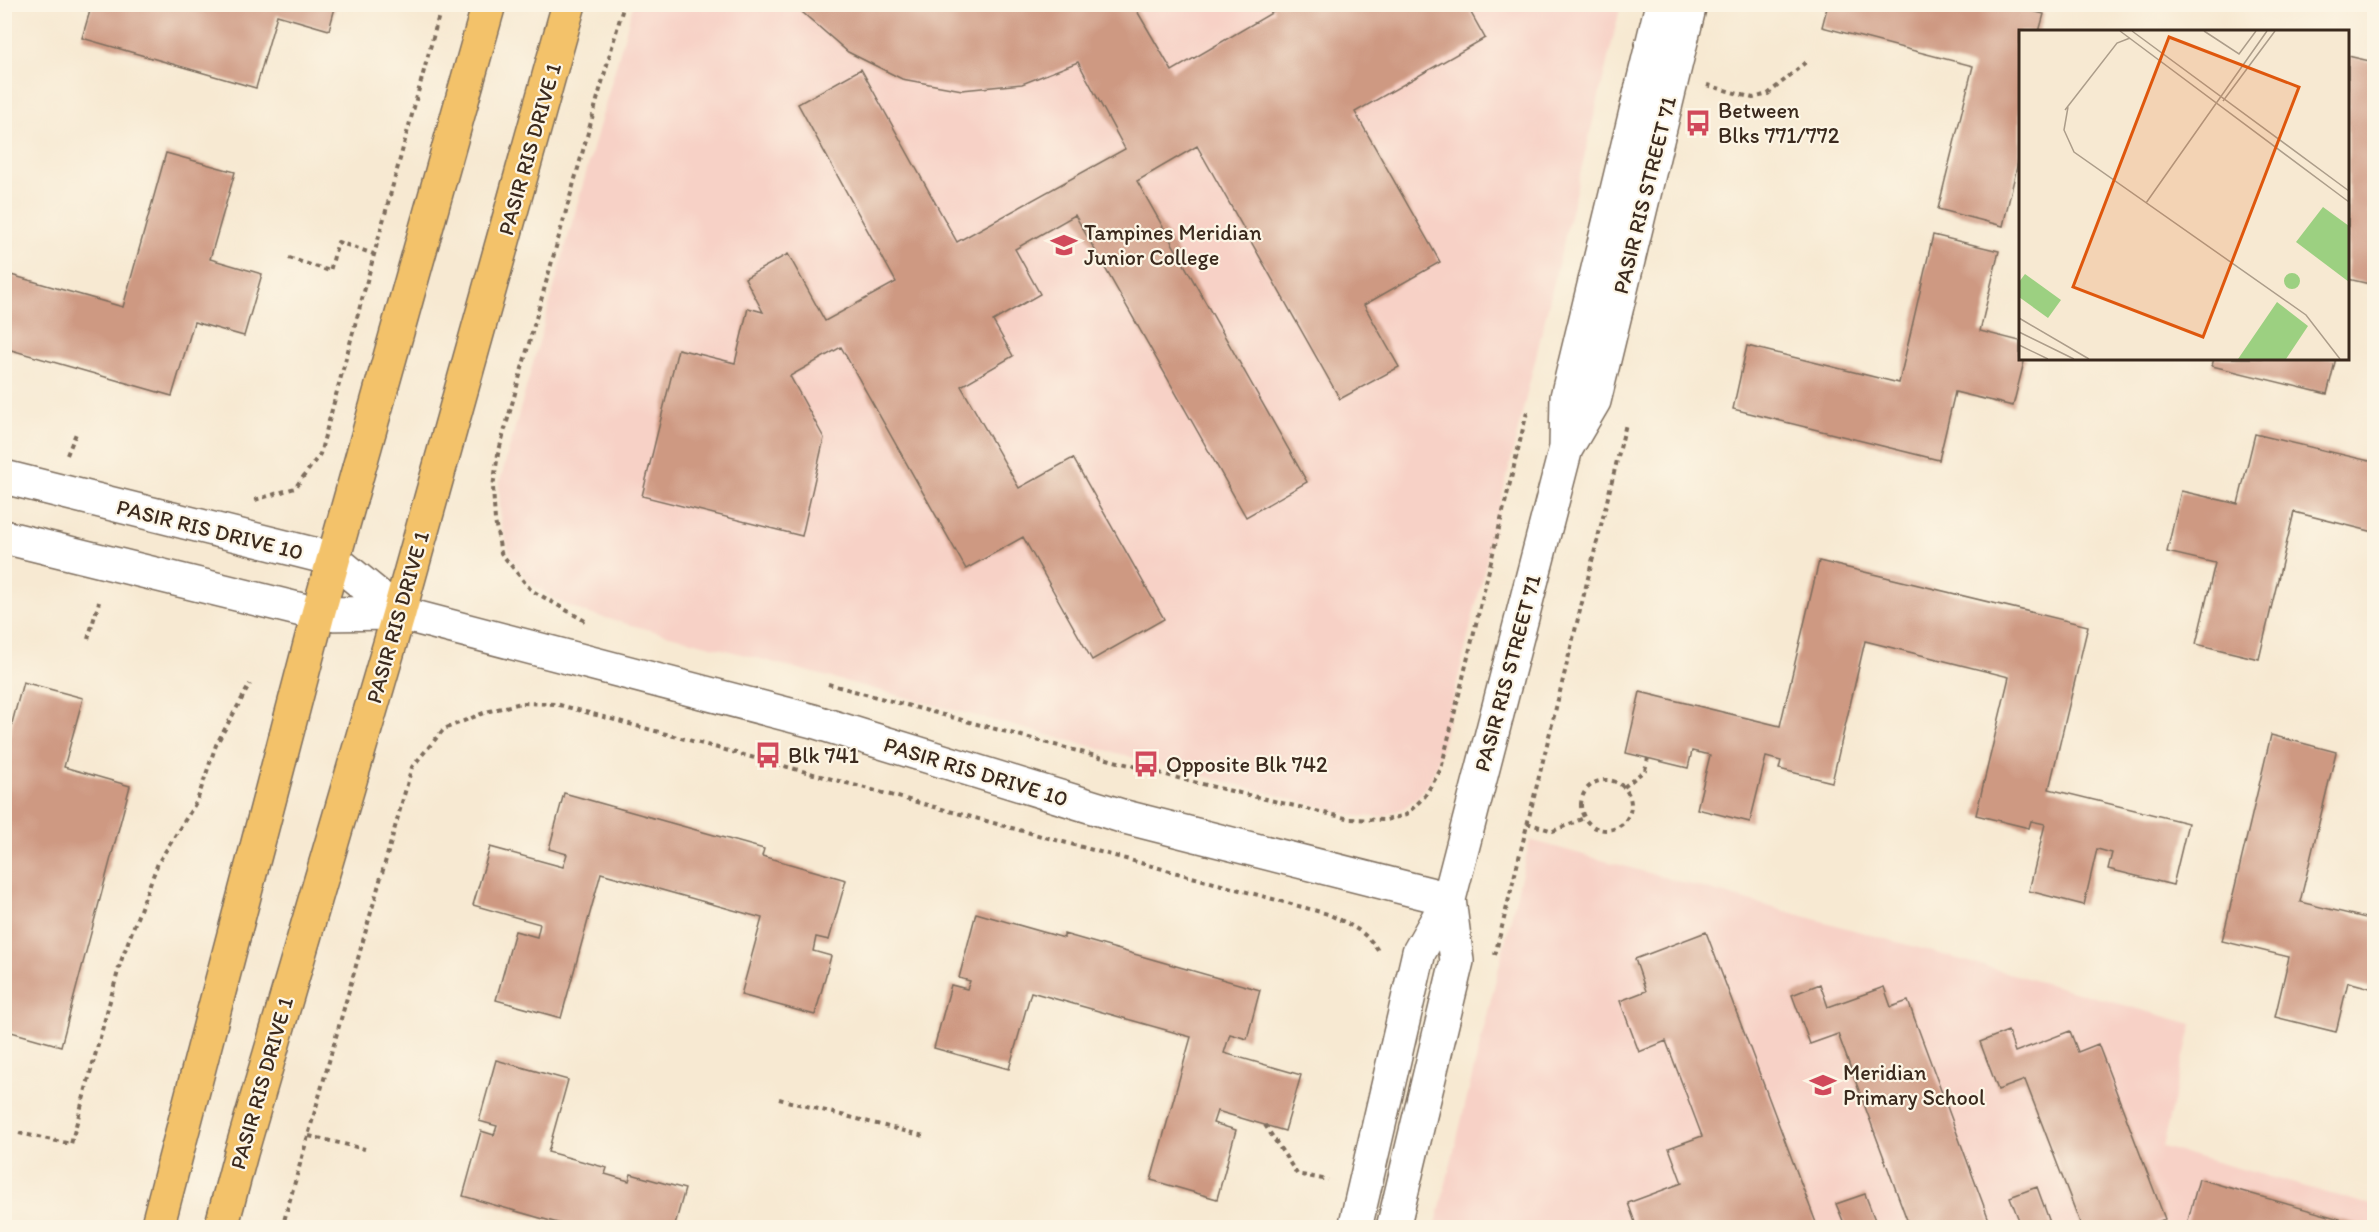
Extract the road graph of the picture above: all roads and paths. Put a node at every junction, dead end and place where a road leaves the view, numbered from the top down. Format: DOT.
graph roads {
  1 [pos="442,4"];
  2 [pos="489,4"];
  3 [pos="569,4"];
  4 [pos="624,4"];
  5 [pos="1662,4"];
  6 [pos="1690,4"];
  7 [pos="1807,61"];
  8 [pos="1706,85"];
  9 [pos="374,254"];
  10 [pos="289,258"];
  11 [pos="1530,401"];
  12 [pos="77,431"];
  13 [pos="1566,448"];
  14 [pos="1617,459"];
  15 [pos="64,464"];
  16 [pos="4,477"];
  17 [pos="295,488"];
  18 [pos="4,537"];
  19 [pos="333,559"];
  20 [pos="99,602"];
  21 [pos="399,613"];
  22 [pos="318,614"];
  23 [pos="586,621"];
  24 [pos="88,639"];
  25 [pos="817,681"];
  26 [pos="250,684"];
  27 [pos="1648,758"];
  28 [pos="1624,787"];
  29 [pos="1584,818"];
  30 [pos="1527,823"];
  31 [pos="1449,899"];
  32 [pos="1374,942"];
  33 [pos="1494,959"];
  34 [pos="778,1099"];
  35 [pos="1264,1125"];
  36 [pos="19,1133"];
  37 [pos="309,1136"];
  38 [pos="924,1136"];
  39 [pos="365,1149"];
  40 [pos="1329,1181"];
  41 [pos="158,1227"];
  42 [pos="221,1227"];
  43 [pos="282,1227"];
  44 [pos="1354,1227"];
  45 [pos="1393,1227"];
  1 -- 9 [label="path"];
  2 -- 19 [label="main road"];
  3 -- 21 [label="main road, PASIR RIS DRIVE 1"];
  4 -- 23 [label="path"];
  5 -- 13 [label="street, PASIR RIS STREET 71"];
  6 -- 13 [label="street, PASIR RIS STREET 71"];
  7 -- 8 [label="path"];
  9 -- 10 [label="path"];
  9 -- 17 [label="path"];
  11 -- 25 [label="path"];
  12 -- 15 [label="path"];
  13 -- 31 [label="street, PASIR RIS STREET 71"];
  14 -- 30 [label="path"];
  16 -- 19 [label="street, PASIR RIS DRIVE 10"];
  18 -- 22 [label="street, PASIR RIS DRIVE 10"];
  19 -- 21 [label="street, PASIR RIS DRIVE 10"];
  19 -- 22 [label="main road"];
  20 -- 24 [label="path"];
  21 -- 22 [label="street, PASIR RIS DRIVE 10"];
  21 -- 31 [label="street, PASIR RIS DRIVE 10"];
  21 -- 42 [label="main road, PASIR RIS DRIVE 1"];
  22 -- 41 [label="main road"];
  26 -- 36 [label="path"];
  27 -- 28 [label="path"];
  28 -- 29 [label="path"];
  28 -- 29 [label="path"];
  29 -- 30 [label="path"];
  30 -- 33 [label="path"];
  31 -- 44 [label="street, PASIR RIS STREET 71"];
  31 -- 45 [label="street, PASIR RIS STREET 71"];
  32 -- 37 [label="path"];
  34 -- 38 [label="path"];
  35 -- 40 [label="path"];
  37 -- 39 [label="path"];
  37 -- 43 [label="path"];
}
